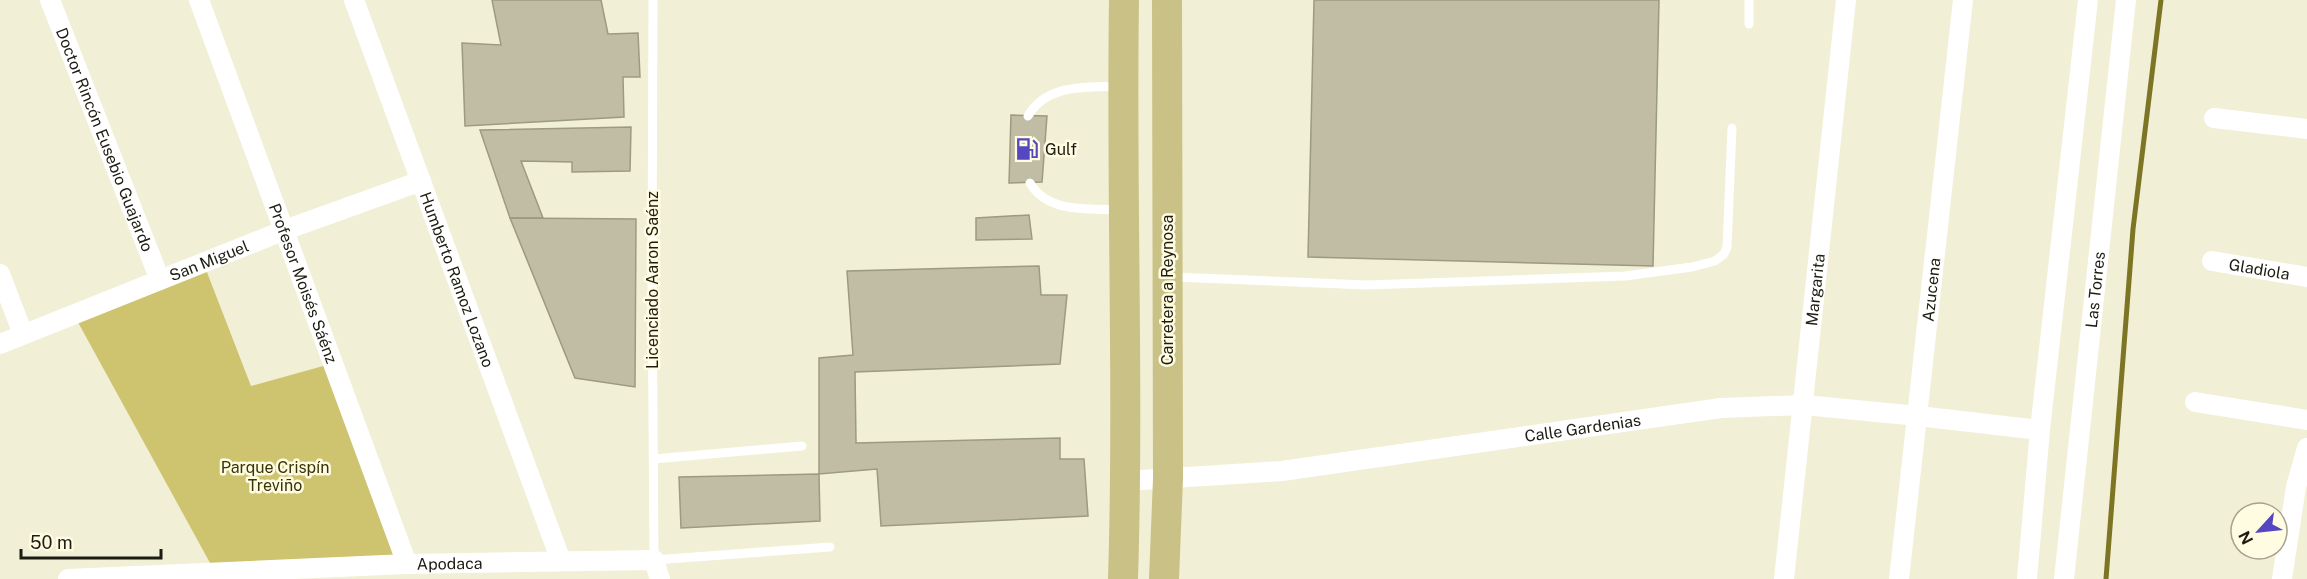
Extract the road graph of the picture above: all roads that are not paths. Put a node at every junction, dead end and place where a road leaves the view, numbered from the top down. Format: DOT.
graph roads {
  1 [pos="50,0"];
  2 [pos="200,0"];
  3 [pos="354,0"];
  4 [pos="653,0"];
  5 [pos="1124,0"];
  6 [pos="1167,0"];
  7 [pos="1749,0"];
  8 [pos="1846,0"];
  9 [pos="1964,0"];
  10 [pos="2088,0"];
  11 [pos="2126,0"];
  12 [pos="1749,24"];
  13 [pos="1123,86"];
  14 [pos="1028,116"];
  15 [pos="2214,118"];
  16 [pos="1732,128"];
  17 [pos="2307,129"];
  18 [pos="421,181"];
  19 [pos="1030,183"];
  20 [pos="1123,210"];
  21 [pos="285,230"];
  22 [pos="2212,261"];
  23 [pos="0,274"];
  24 [pos="1167,277"];
  25 [pos="2307,277"];
  26 [pos="159,279"];
  27 [pos="23,334"];
  28 [pos="0,344"];
  29 [pos="2195,402"];
  30 [pos="1804,405"];
  31 [pos="1918,416"];
  32 [pos="2307,420"];
  33 [pos="2040,430"];
  34 [pos="802,446"];
  35 [pos="2307,448"];
  36 [pos="654,459"];
  37 [pos="1168,479"];
  38 [pos="1126,481"];
  39 [pos="830,548"];
  40 [pos="561,561"];
  41 [pos="407,564"];
  42 [pos="657,570"];
  43 [pos="497,572"];
  44 [pos="346,573"];
  45 [pos="184,576"];
  46 [pos="68,579"];
  47 [pos="1123,579"];
  48 [pos="1164,579"];
  49 [pos="1784,579"];
  50 [pos="1899,579"];
  51 [pos="2027,579"];
  52 [pos="2064,579"];
  53 [pos="2282,579"];
  1 -- 26 [label="street, Doctor Rincón Eusebio Guajardo"];
  2 -- 21 [label="street, Profesor Moisés Sáénz"];
  3 -- 18 [label="street, Humberto Ramoz Lozano"];
  4 -- 36 [label="lane, Licenciado Aaron Saénz"];
  5 -- 13 [label="main road"];
  6 -- 24 [label="main road, Carretera a Reynosa"];
  7 -- 12 [label="lane"];
  8 -- 30 [label="street, Margarita"];
  9 -- 31 [label="street, Azucena"];
  10 -- 33 [label="street"];
  11 -- 52 [label="street, Las Torres"];
  13 -- 14 [label="lane"];
  13 -- 20 [label="main road"];
  15 -- 17 [label="street"];
  16 -- 24 [label="lane"];
  18 -- 21 [label="street, San Miguel"];
  18 -- 40 [label="street, Humberto Ramoz Lozano"];
  19 -- 20 [label="lane"];
  20 -- 38 [label="main road"];
  21 -- 26 [label="street, San Miguel"];
  21 -- 41 [label="street, Profesor Moisés Sáénz"];
  22 -- 25 [label="street, Gladiola"];
  23 -- 27 [label="street"];
  24 -- 37 [label="main road, Carretera a Reynosa"];
  26 -- 27 [label="street, San Miguel"];
  27 -- 28 [label="street, San Miguel"];
  29 -- 32 [label="street"];
  30 -- 31 [label="street, Calle Gardenias"];
  30 -- 37 [label="street, Calle Gardenias"];
  30 -- 49 [label="street, Margarita"];
  31 -- 33 [label="street, Calle Gardenias"];
  31 -- 50 [label="street, Azucena"];
  33 -- 51 [label="street"];
  34 -- 36 [label="lane"];
  35 -- 53 [label="street"];
  36 -- 42 [label="lane, Licenciado Aaron Saénz"];
  37 -- 38 [label="street, Calle Gardenias"];
  37 -- 48 [label="main road, Carretera a Reynosa"];
  38 -- 47 [label="main road"];
  39 -- 42 [label="lane"];
  40 -- 42 [label="street, Apodaca"];
  40 -- 43 [label="street, Apodaca"];
  41 -- 43 [label="street, Apodaca"];
  41 -- 44 [label="street, Apodaca"];
  44 -- 45 [label="street, Apodaca"];
  45 -- 46 [label="street, Apodaca"];
}
